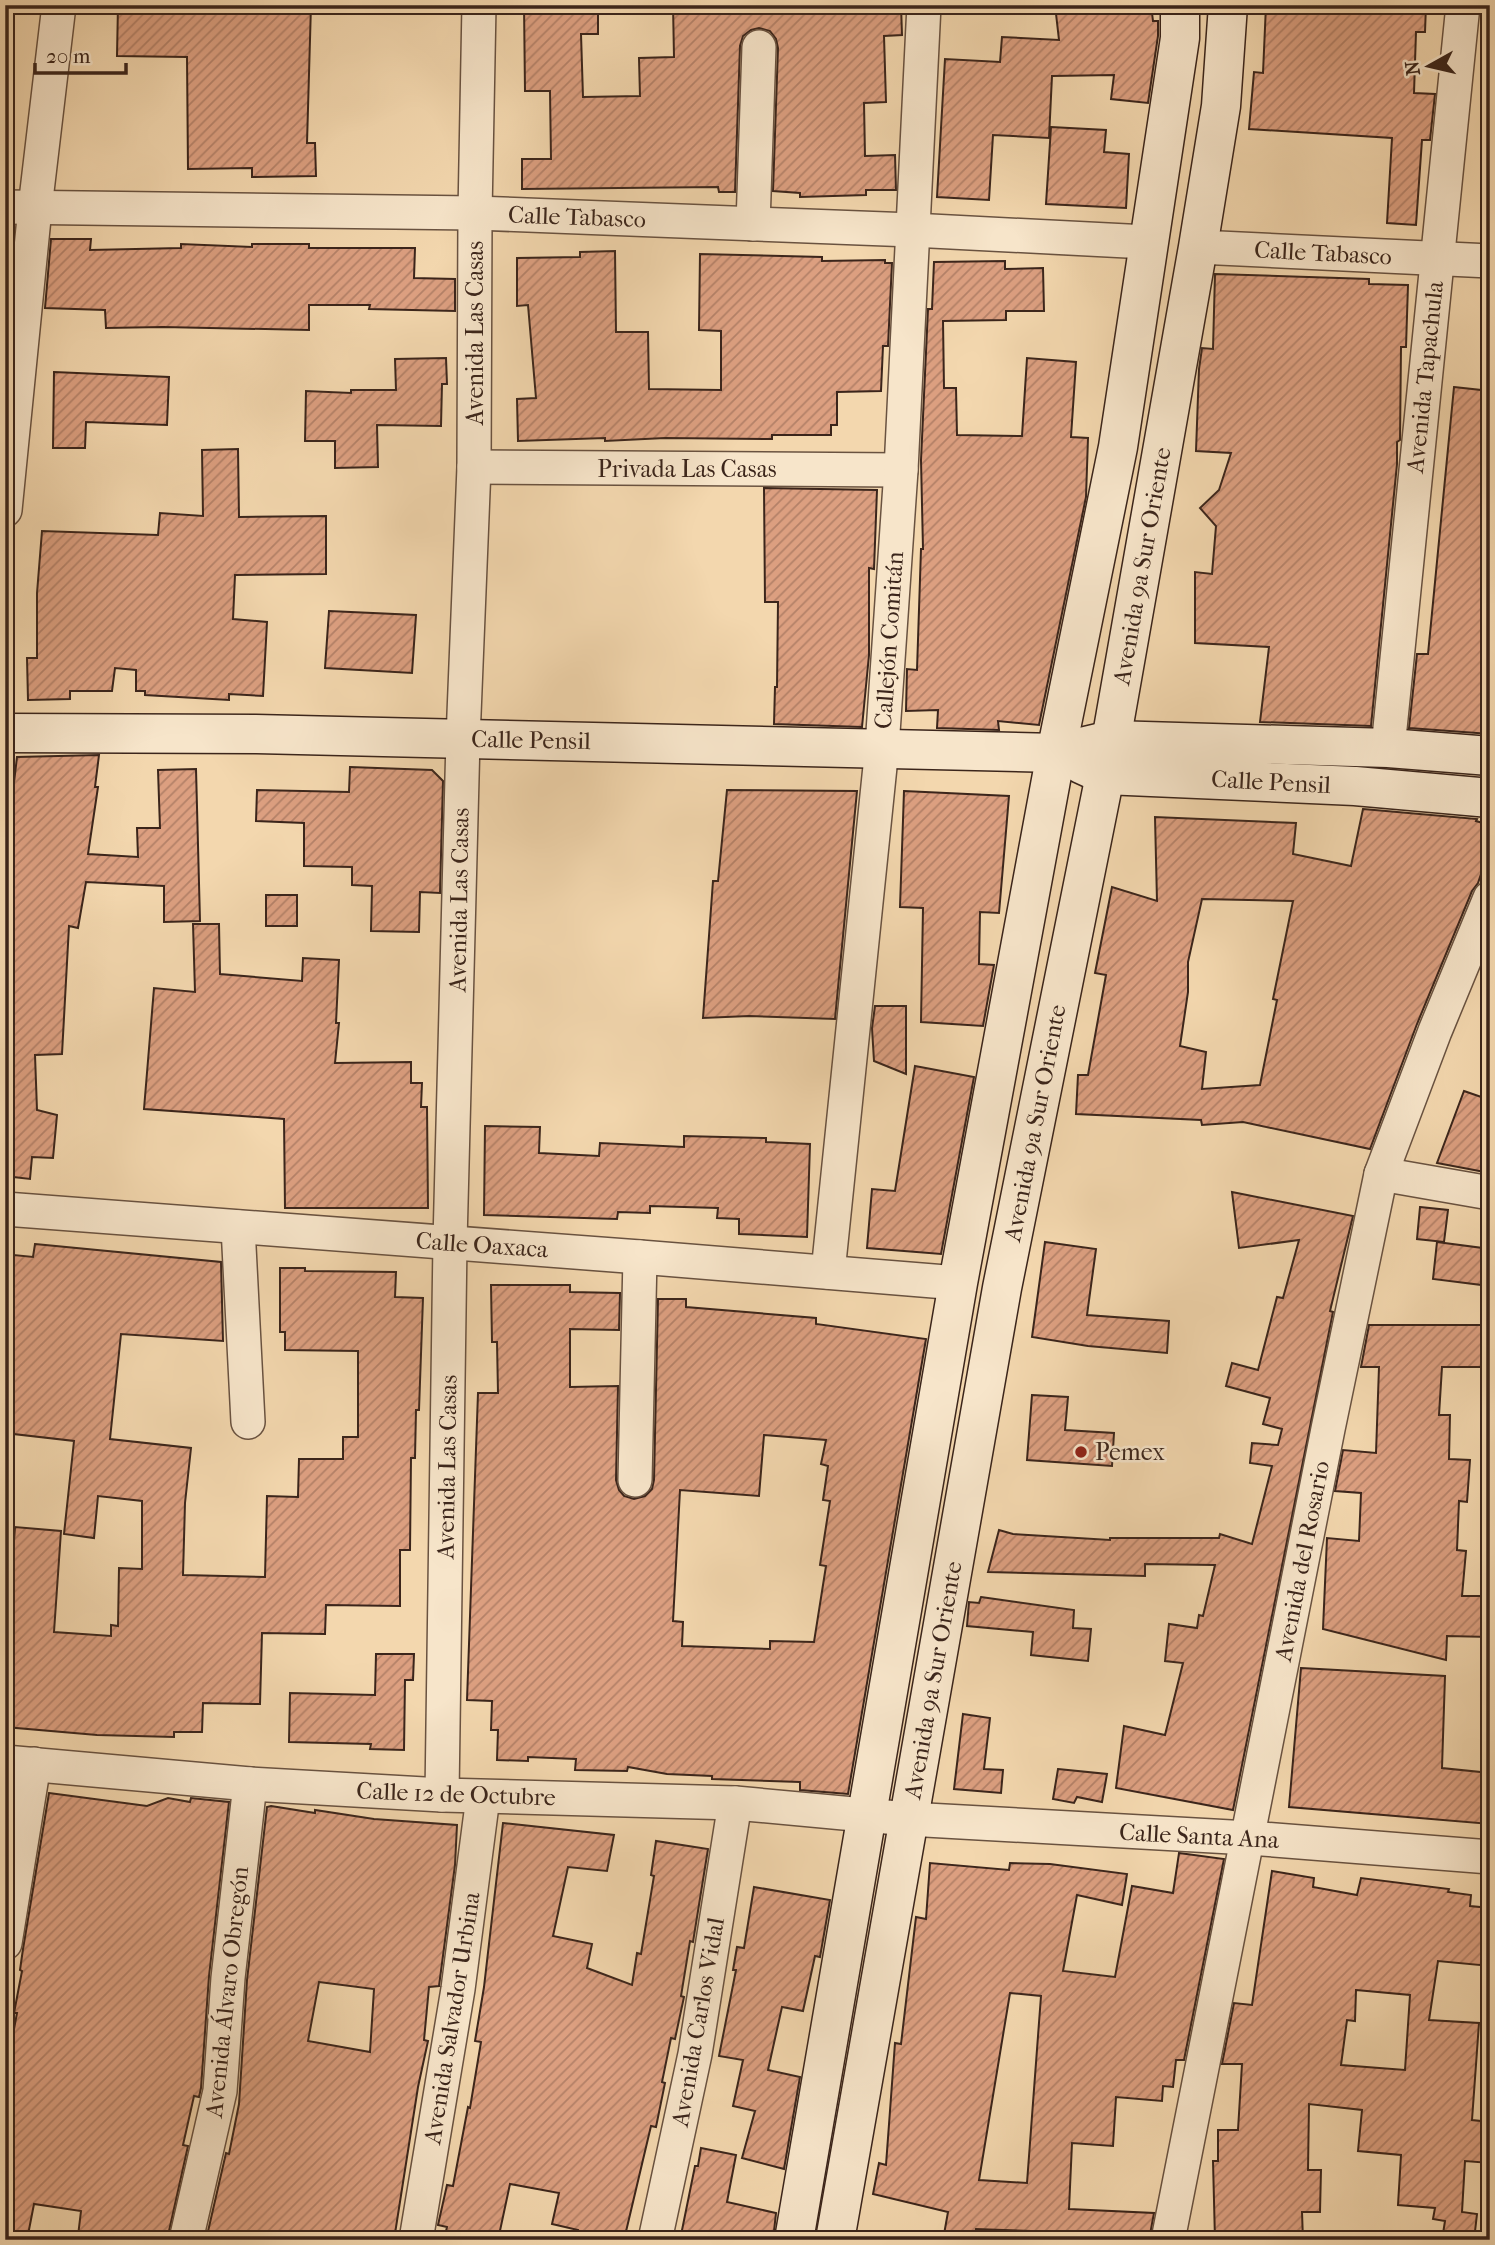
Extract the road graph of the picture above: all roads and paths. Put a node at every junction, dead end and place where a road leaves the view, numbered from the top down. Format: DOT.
graph roads {
  1 [pos="59,5"];
  2 [pos="479,5"];
  3 [pos="924,5"];
  4 [pos="1180,5"];
  5 [pos="1228,5"];
  6 [pos="1463,5"];
  7 [pos="759,47"];
  8 [pos="20,207"];
  9 [pos="475,213"];
  10 [pos="753,224"];
  11 [pos="912,230"];
  12 [pos="1147,243"];
  13 [pos="1198,247"];
  14 [pos="1437,259"];
  15 [pos="1490,261"];
  16 [pos="474,467"];
  17 [pos="901,470"];
  18 [pos="5,510"];
  19 [pos="5,733"];
  20 [pos="463,738"];
  21 [pos="882,747"];
  22 [pos="1388,748"];
  23 [pos="1056,753"];
  24 [pos="1490,756"];
  25 [pos="1108,757"];
  26 [pos="1490,798"];
  27 [pos="1490,898"];
  28 [pos="1381,1174"];
  29 [pos="1490,1193"];
  30 [pos="5,1209"];
  31 [pos="238,1227"];
  32 [pos="450,1242"];
  33 [pos="640,1256"];
  34 [pos="828,1272"];
  35 [pos="958,1283"];
  36 [pos="248,1422"];
  37 [pos="635,1480"];
  38 [pos="20,1763"];
  39 [pos="250,1784"];
  40 [pos="442,1795"];
  41 [pos="484,1797"];
  42 [pos="735,1803"];
  43 [pos="869,1815"];
  44 [pos="908,1819"];
  45 [pos="1249,1838"];
  46 [pos="1490,1857"];
  47 [pos="5,1943"];
  48 [pos="186,2240"];
  49 [pos="416,2240"];
  50 [pos="655,2240"];
  51 [pos="794,2240"];
  52 [pos="835,2240"];
  53 [pos="1168,2240"];
  1 -- 8 [label="street"];
  2 -- 9 [label="street, Avenida Las Casas"];
  3 -- 11 [label="street, Callejón Comitán"];
  4 -- 12 [label="main road, Avenida 9a Sur Oriente"];
  5 -- 13 [label="main road, Avenida 9a Sur Oriente"];
  6 -- 14 [label="street, Avenida Tapachula"];
  7 -- 10 [label="street"];
  8 -- 9 [label="street, Calle Tabasco"];
  8 -- 18 [label="street"];
  9 -- 10 [label="street, Calle Tabasco"];
  9 -- 16 [label="street, Avenida Las Casas"];
  10 -- 11 [label="street, Calle Tabasco"];
  11 -- 12 [label="street, Calle Tabasco"];
  11 -- 17 [label="street, Callejón Comitán"];
  12 -- 23 [label="main road, Avenida 9a Sur Oriente"];
  13 -- 14 [label="street, Calle Tabasco"];
  13 -- 25 [label="main road, Avenida 9a Sur Oriente"];
  14 -- 15 [label="street, Calle Tabasco"];
  14 -- 22 [label="street, Avenida Tapachula"];
  16 -- 17 [label="street, Privada Las Casas"];
  16 -- 20 [label="street, Avenida Las Casas"];
  17 -- 21 [label="street, Callejón Comitán"];
  19 -- 20 [label="main road, Calle Pensil"];
  20 -- 21 [label="main road, Calle Pensil"];
  20 -- 32 [label="street, Avenida Las Casas"];
  21 -- 23 [label="main road, Calle Pensil"];
  21 -- 34 [label="street, Callejón Comitán"];
  22 -- 24 [label="main road, Calle Pensil"];
  22 -- 25 [label="main road, Calle Pensil"];
  23 -- 25 [label="main road, Calle Pensil"];
  23 -- 35 [label="main road, Avenida 9a Sur Oriente"];
  25 -- 26 [label="main road, Calle Pensil"];
  25 -- 44 [label="main road, Avenida 9a Sur Oriente"];
  27 -- 28 [label="street, Avenida del Rosario"];
  28 -- 29 [label="street"];
  28 -- 45 [label="street, Avenida del Rosario"];
  30 -- 31 [label="street, Calle Oaxaca"];
  31 -- 32 [label="street, Calle Oaxaca"];
  31 -- 36 [label="street"];
  32 -- 33 [label="street, Calle Oaxaca"];
  32 -- 40 [label="street, Avenida Las Casas"];
  33 -- 34 [label="street, Calle Oaxaca"];
  33 -- 37 [label="street"];
  34 -- 35 [label="street, Calle Oaxaca"];
  35 -- 43 [label="main road, Avenida 9a Sur Oriente"];
  38 -- 39 [label="street, Calle 12 de Octubre"];
  38 -- 47 [label="street"];
  39 -- 40 [label="street, Calle 12 de Octubre"];
  39 -- 48 [label="street, Avenida Álvaro Obregón"];
  40 -- 41 [label="street, Calle 12 de Octubre"];
  41 -- 42 [label="street, Calle 12 de Octubre"];
  41 -- 49 [label="street, Avenida Salvador Urbina"];
  42 -- 43 [label="street, Calle 12 de Octubre"];
  42 -- 50 [label="street, Avenida Carlos Vidal"];
  43 -- 44 [label="street, Calle 12 de Octubre"];
  43 -- 51 [label="main road, Avenida 9a Sur Oriente"];
  44 -- 45 [label="street, Calle Santa Ana"];
  44 -- 52 [label="main road, Avenida 9a Sur Oriente"];
  45 -- 46 [label="street, Calle Santa Ana"];
  45 -- 53 [label="street, Avenida del Rosario"];
}
